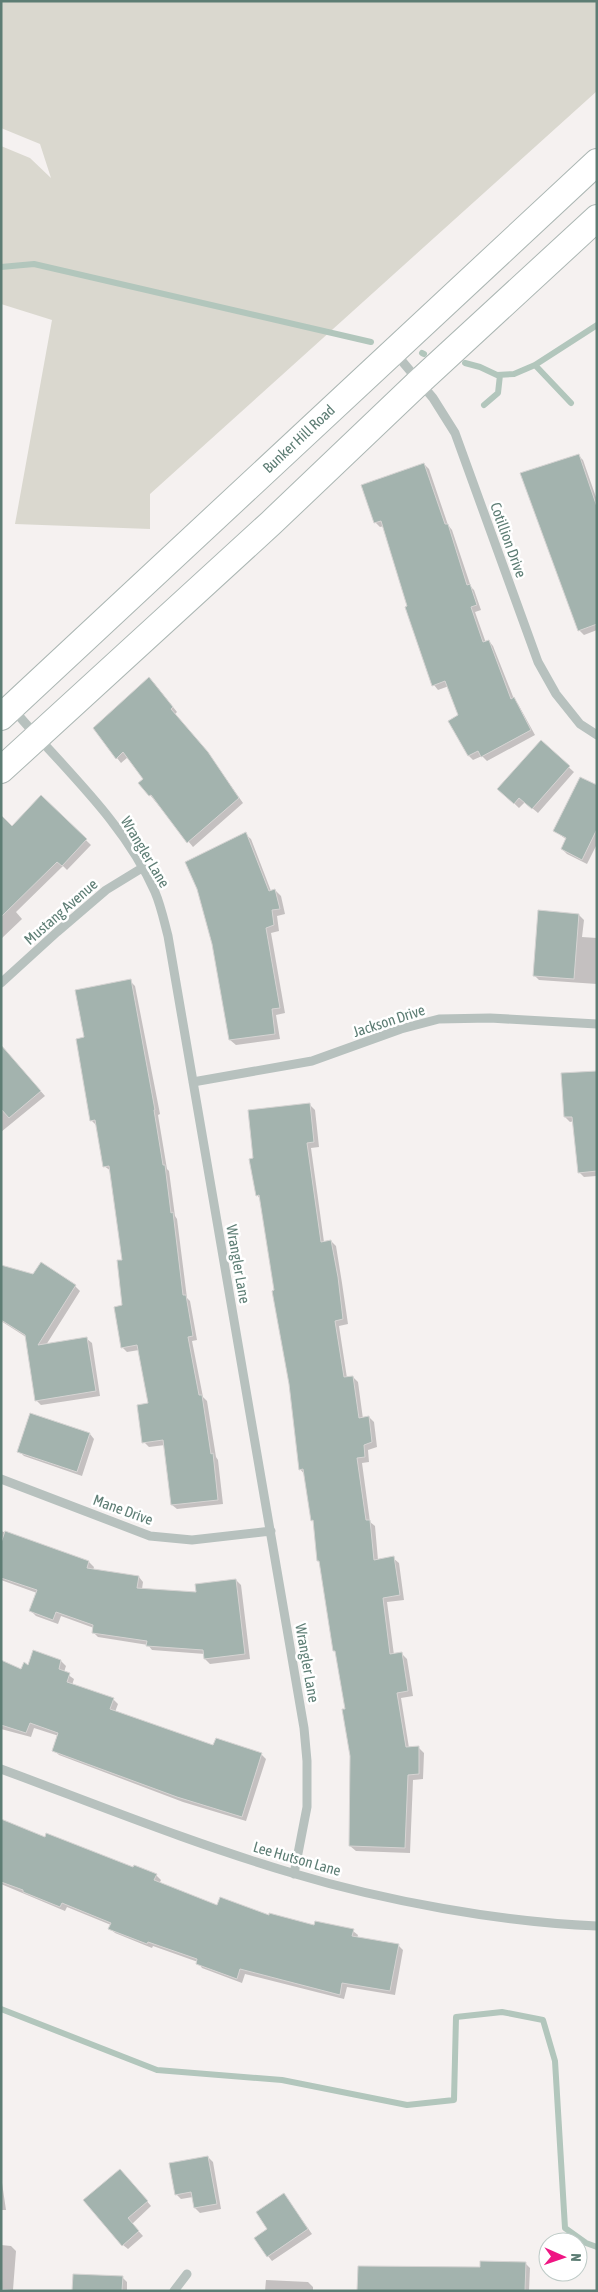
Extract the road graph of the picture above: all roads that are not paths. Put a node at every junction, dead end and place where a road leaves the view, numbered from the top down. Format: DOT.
graph roads {
  1 [pos="597,162"];
  2 [pos="597,218"];
  3 [pos="394,352"];
  4 [pos="419,382"];
  5 [pos="6,712"];
  6 [pos="597,735"];
  7 [pos="37,737"];
  8 [pos="1,770"];
  9 [pos="142,868"];
  10 [pos="1,983"];
  11 [pos="597,1024"];
  12 [pos="193,1082"];
  13 [pos="1,1479"];
  14 [pos="271,1531"];
  15 [pos="1,1769"];
  16 [pos="294,1874"];
  17 [pos="597,1926"];
  18 [pos="187,2274"];
  19 [pos="174,2291"];
  1 -- 3 [label="main road, Bunker Hill Road"];
  2 -- 4 [label="main road"];
  3 -- 4 [label="street, Cotillion Drive"];
  3 -- 5 [label="main road, Bunker Hill Road"];
  4 -- 6 [label="street, Cotillion Drive"];
  4 -- 7 [label="main road"];
  5 -- 7 [label="street, Wrangler Lane"];
  7 -- 8 [label="main road"];
  7 -- 9 [label="street, Wrangler Lane"];
  9 -- 10 [label="street, Mustang Avenue"];
  9 -- 12 [label="street, Wrangler Lane"];
  11 -- 12 [label="street, Jackson Drive"];
  12 -- 14 [label="street, Wrangler Lane"];
  13 -- 14 [label="street, Mane Drive"];
  14 -- 16 [label="street, Wrangler Lane"];
  15 -- 16 [label="street, Lee Hutson Lane"];
  16 -- 17 [label="street, Lee Hutson Lane"];
  18 -- 19 [label="street"];
}
